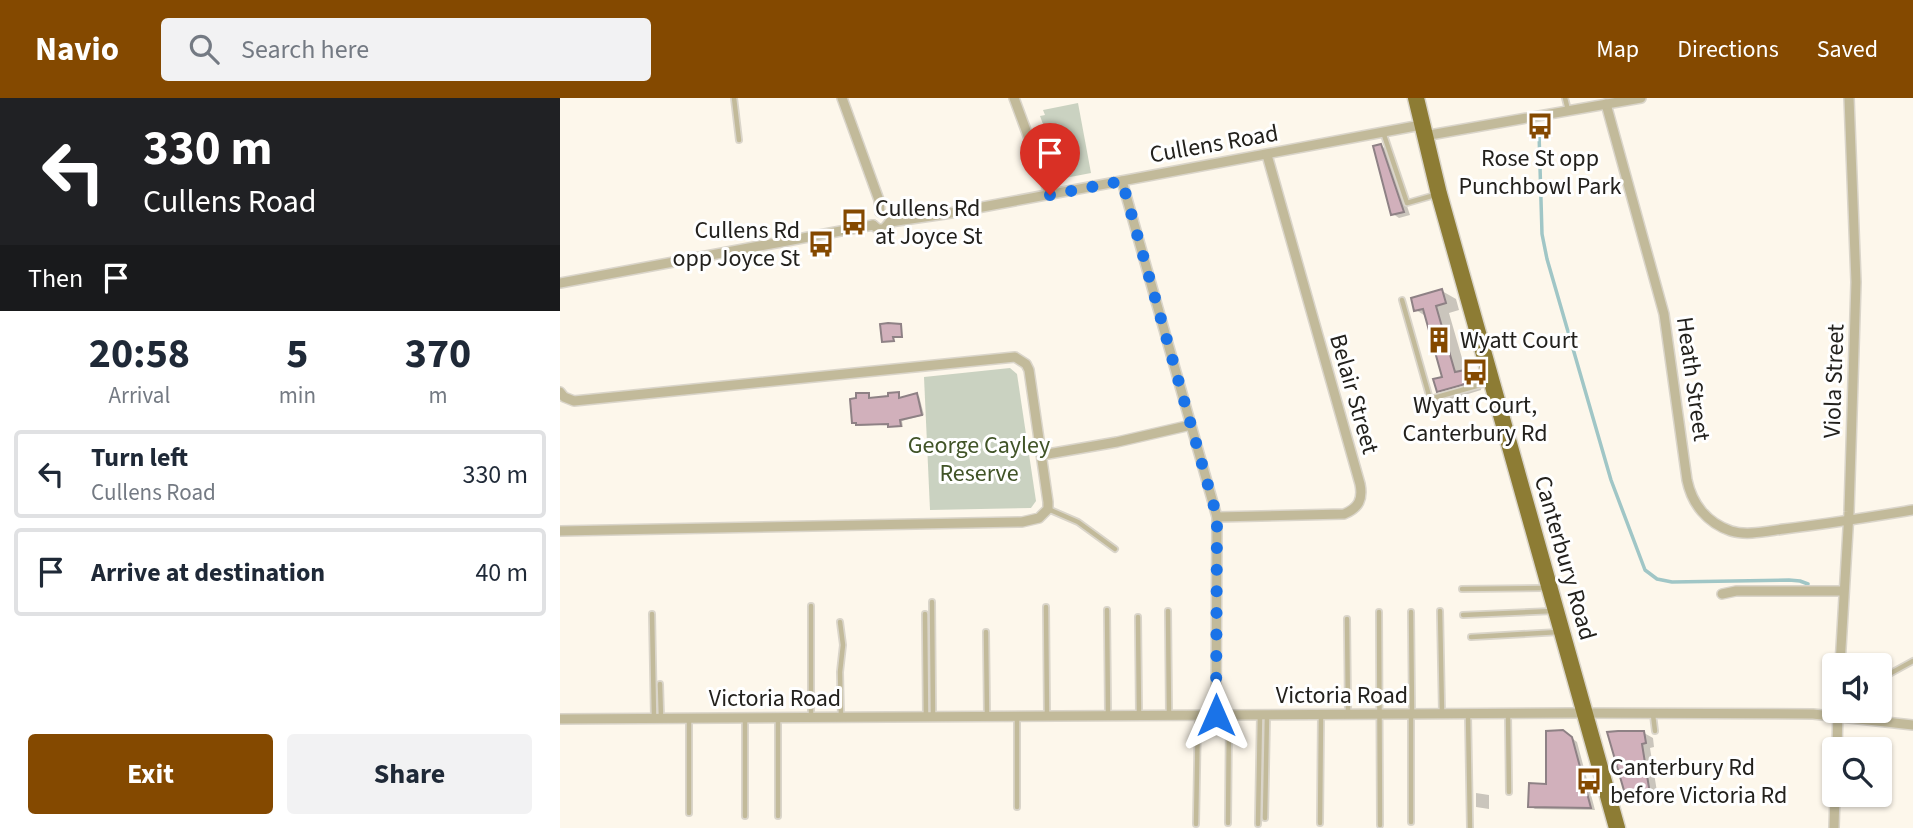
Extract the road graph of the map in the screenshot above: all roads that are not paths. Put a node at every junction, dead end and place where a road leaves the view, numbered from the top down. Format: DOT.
graph roads {
  1 [pos="733,98"];
  2 [pos="842,98"];
  3 [pos="1014,98"];
  4 [pos="1416,98"];
  5 [pos="1565,98"];
  6 [pos="1641,98"];
  7 [pos="1849,98"];
  8 [pos="1606,104"];
  9 [pos="1568,111"];
  10 [pos="1422,130"];
  11 [pos="1383,132"];
  12 [pos="738,140"];
  13 [pos="1267,155"];
  14 [pos="1122,181"];
  15 [pos="1439,194"];
  16 [pos="1050,195"];
  17 [pos="880,212"];
  18 [pos="890,222"];
  19 [pos="873,225"];
  20 [pos="560,283"];
  21 [pos="1402,300"];
  22 [pos="1491,381"];
  23 [pos="560,392"];
  24 [pos="1191,425"];
  25 [pos="1042,455"];
  26 [pos="1048,509"];
  27 [pos="1913,510"];
  28 [pos="1217,517"];
  29 [pos="1846,520"];
  30 [pos="560,531"];
  31 [pos="1115,549"];
  32 [pos="1551,588"];
  33 [pos="1462,589"];
  34 [pos="1843,591"];
  35 [pos="1722,594"];
  36 [pos="932,602"];
  37 [pos="811,606"];
  38 [pos="1046,607"];
  39 [pos="1107,610"];
  40 [pos="1168,611"];
  41 [pos="1440,611"];
  42 [pos="1557,611"];
  43 [pos="1379,612"];
  44 [pos="1411,612"];
  45 [pos="652,614"];
  46 [pos="925,614"];
  47 [pos="1462,615"];
  48 [pos="1138,617"];
  49 [pos="1347,619"];
  50 [pos="840,622"];
  51 [pos="986,632"];
  52 [pos="1563,632"];
  53 [pos="1471,637"];
  54 [pos="1840,653"];
  55 [pos="1913,661"];
  56 [pos="1892,672"];
  57 [pos="660,684"];
  58 [pos="1508,713"];
  59 [pos="1585,713"];
  60 [pos="1321,714"];
  61 [pos="1348,714"];
  62 [pos="1381,714"];
  63 [pos="1412,714"];
  64 [pos="1442,714"];
  65 [pos="1468,714"];
  66 [pos="1653,714"];
  67 [pos="1822,714"];
  68 [pos="1139,715"];
  69 [pos="1169,715"];
  70 [pos="1198,715"];
  71 [pos="1216,715"];
  72 [pos="1229,715"];
  73 [pos="1263,715"];
  74 [pos="987,716"];
  75 [pos="1017,716"];
  76 [pos="1047,716"];
  77 [pos="1108,716"];
  78 [pos="841,717"];
  79 [pos="929,717"];
  80 [pos="689,718"];
  81 [pos="745,718"];
  82 [pos="778,718"];
  83 [pos="811,718"];
  84 [pos="560,719"];
  85 [pos="658,719"];
  86 [pos="1892,722"];
  87 [pos="1913,725"];
  88 [pos="1655,731"];
  89 [pos="1508,792"];
  90 [pos="1017,807"];
  91 [pos="1835,807"];
  92 [pos="689,813"];
  93 [pos="778,816"];
  94 [pos="745,817"];
  95 [pos="1265,818"];
  96 [pos="1411,822"];
  97 [pos="1228,823"];
  98 [pos="1320,823"];
  99 [pos="1196,824"];
  100 [pos="1258,824"];
  101 [pos="1380,825"];
  102 [pos="1470,828"];
  103 [pos="1617,828"];
  104 [pos="1834,828"];
  1 -- 12 [label="lane"];
  2 -- 17 [label="street"];
  3 -- 16 [label="street"];
  4 -- 10 [label="highway, Canterbury Road"];
  5 -- 9 [label="lane"];
  6 -- 8 [label="street, Cullens Road"];
  7 -- 29 [label="street, Viola Street"];
  8 -- 9 [label="street, Cullens Road"];
  8 -- 29 [label="street, Heath Street"];
  9 -- 10 [label="street, Cullens Road"];
  10 -- 11 [label="street, Cullens Road"];
  10 -- 15 [label="highway, Canterbury Road"];
  11 -- 13 [label="street, Cullens Road"];
  11 -- 15 [label="lane"];
  13 -- 14 [label="street, Cullens Road"];
  13 -- 28 [label="street, Belair Street"];
  14 -- 16 [label="street, Cullens Road"];
  14 -- 24 [label="street"];
  15 -- 22 [label="highway, Canterbury Road"];
  16 -- 18 [label="street, Cullens Road"];
  17 -- 18 [label="street"];
  17 -- 19 [label="street"];
  18 -- 19 [label="street"];
  19 -- 20 [label="street"];
  21 -- 22 [label="lane"];
  22 -- 32 [label="highway, Canterbury Road"];
  23 -- 25 [label="street"];
  24 -- 25 [label="street"];
  24 -- 28 [label="street"];
  25 -- 26 [label="street"];
  26 -- 30 [label="street"];
  26 -- 31 [label="lane"];
  27 -- 29 [label="street, Heath Street"];
  28 -- 71 [label="street"];
  29 -- 34 [label="street, Viola Street"];
  32 -- 33 [label="lane"];
  32 -- 42 [label="highway, Canterbury Road"];
  34 -- 35 [label="street"];
  34 -- 54 [label="street, Viola Street"];
  36 -- 79 [label="lane"];
  37 -- 83 [label="lane"];
  38 -- 76 [label="lane"];
  39 -- 77 [label="lane"];
  40 -- 69 [label="lane"];
  41 -- 64 [label="lane"];
  42 -- 47 [label="lane"];
  42 -- 52 [label="highway, Canterbury Road"];
  43 -- 62 [label="lane"];
  44 -- 63 [label="lane"];
  45 -- 85 [label="lane"];
  46 -- 79 [label="lane"];
  48 -- 68 [label="lane"];
  49 -- 61 [label="lane"];
  50 -- 78 [label="lane"];
  51 -- 74 [label="lane"];
  52 -- 53 [label="lane"];
  52 -- 59 [label="highway, Canterbury Road"];
  55 -- 56 [label="lane"];
  57 -- 85 [label="lane"];
  58 -- 59 [label="street, Victoria Road"];
  58 -- 65 [label="street, Victoria Road"];
  58 -- 89 [label="lane"];
  59 -- 66 [label="street, Victoria Road"];
  59 -- 103 [label="highway, Canterbury Road"];
  60 -- 61 [label="street, Victoria Road"];
  60 -- 73 [label="street, Victoria Road"];
  60 -- 98 [label="lane"];
  61 -- 62 [label="street, Victoria Road"];
  62 -- 63 [label="street, Victoria Road"];
  62 -- 101 [label="lane"];
  63 -- 64 [label="street, Victoria Road"];
  63 -- 96 [label="lane"];
  64 -- 65 [label="street, Victoria Road"];
  65 -- 102 [label="lane"];
  66 -- 67 [label="street, Victoria Road"];
  66 -- 88 [label="lane"];
  68 -- 69 [label="street, Victoria Road"];
  68 -- 77 [label="street, Victoria Road"];
  69 -- 70 [label="street, Victoria Road"];
  70 -- 71 [label="street, Victoria Road"];
  70 -- 99 [label="lane"];
  71 -- 72 [label="street, Victoria Road"];
  72 -- 73 [label="street, Victoria Road"];
  72 -- 97 [label="lane"];
  73 -- 95 [label="lane"];
  73 -- 100 [label="lane"];
  74 -- 75 [label="street, Victoria Road"];
  74 -- 79 [label="street, Victoria Road"];
  75 -- 76 [label="street, Victoria Road"];
  75 -- 90 [label="lane"];
  76 -- 77 [label="street, Victoria Road"];
  78 -- 79 [label="street, Victoria Road"];
  78 -- 83 [label="street, Victoria Road"];
  80 -- 81 [label="street, Victoria Road"];
  80 -- 85 [label="street, Victoria Road"];
  80 -- 92 [label="lane"];
  81 -- 82 [label="street, Victoria Road"];
  81 -- 94 [label="lane"];
  82 -- 83 [label="street, Victoria Road"];
  82 -- 93 [label="lane"];
  84 -- 85 [label="street, Victoria Road"];
  86 -- 87 [label="street, Victoria Road"];
  91 -- 104 [label="street"];
}
